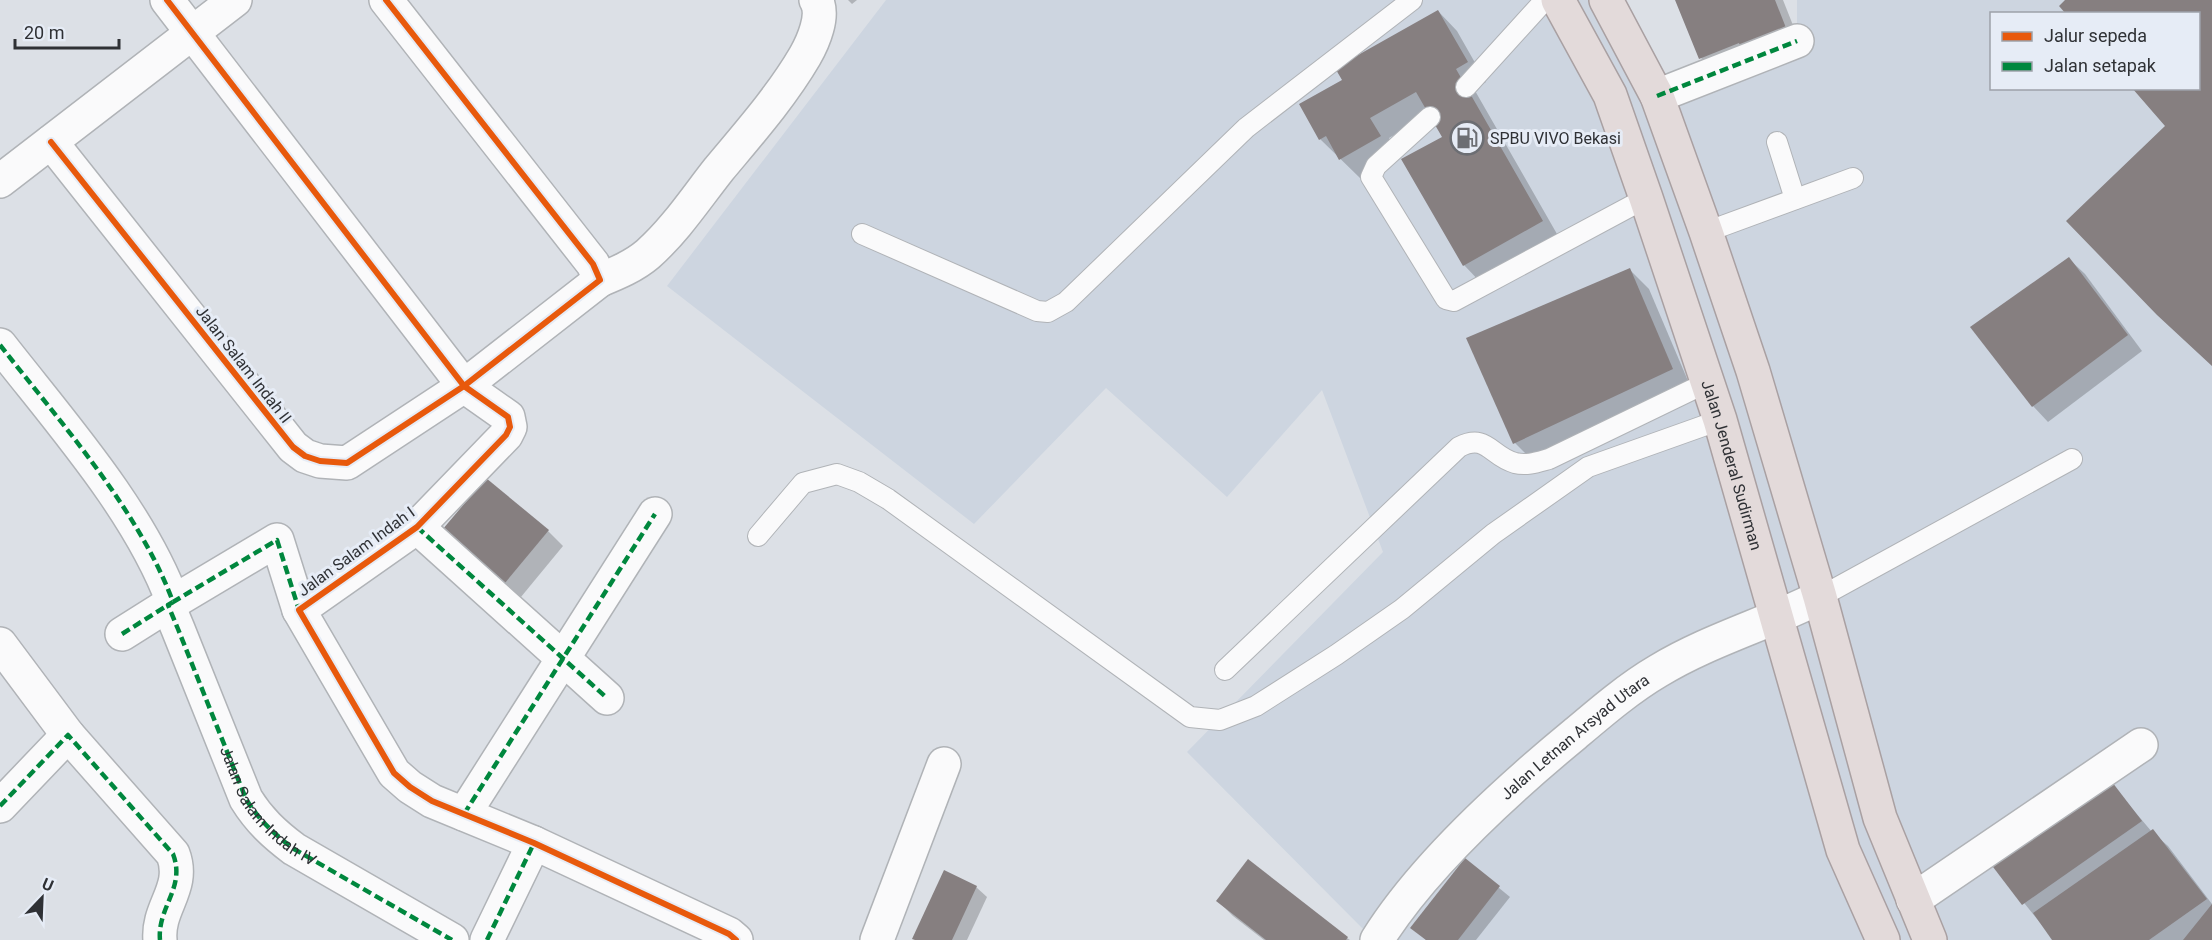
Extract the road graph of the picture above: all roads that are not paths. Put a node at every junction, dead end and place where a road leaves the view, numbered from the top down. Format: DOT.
graph roads {
  1 [pos="167,0"];
  2 [pos="235,0"];
  3 [pos="386,0"];
  4 [pos="816,0"];
  5 [pos="1412,0"];
  6 [pos="1545,0"];
  7 [pos="1558,0"];
  8 [pos="1606,0"];
  9 [pos="192,34"];
  10 [pos="1797,41"];
  11 [pos="1466,87"];
  12 [pos="1657,96"];
  13 [pos="1430,117"];
  14 [pos="51,142"];
  15 [pos="1777,142"];
  16 [pos="1853,178"];
  17 [pos="0,182"];
  18 [pos="1646,198"];
  19 [pos="1795,199"];
  20 [pos="1706,232"];
  21 [pos="862,234"];
  22 [pos="600,280"];
  23 [pos="0,345"];
  24 [pos="1708,381"];
  25 [pos="464,386"];
  26 [pos="1720,420"];
  27 [pos="2072,459"];
  28 [pos="655,514"];
  29 [pos="417,527"];
  30 [pos="758,536"];
  31 [pos="1820,597"];
  32 [pos="171,603"];
  33 [pos="299,610"];
  34 [pos="1777,619"];
  35 [pos="122,634"];
  36 [pos="0,644"];
  37 [pos="562,659"];
  38 [pos="1225,670"];
  39 [pos="607,698"];
  40 [pos="68,735"];
  41 [pos="2141,745"];
  42 [pos="944,764"];
  43 [pos="0,806"];
  44 [pos="464,814"];
  45 [pos="534,843"];
  46 [pos="1913,900"];
  47 [pos="160,940"];
  48 [pos="452,940"];
  49 [pos="487,940"];
  50 [pos="736,940"];
  51 [pos="877,940"];
  52 [pos="1377,940"];
  53 [pos="1883,940"];
  54 [pos="1930,940"];
  1 -- 9 [label="street, Jalan Salam Indah I"];
  2 -- 9 [label="street"];
  3 -- 22 [label="street"];
  4 -- 22 [label="street, Jalan Salam Indah II"];
  5 -- 21 [label="lane"];
  6 -- 11 [label="lane"];
  7 -- 18 [label="highway, Jalan Jenderal Sudirman"];
  8 -- 12 [label="highway"];
  9 -- 14 [label="street"];
  9 -- 25 [label="street, Jalan Salam Indah I"];
  10 -- 12 [label="street"];
  12 -- 20 [label="highway"];
  13 -- 18 [label="lane"];
  14 -- 17 [label="street"];
  14 -- 25 [label="street, Jalan Salam Indah II"];
  15 -- 19 [label="lane"];
  16 -- 19 [label="lane"];
  18 -- 24 [label="highway, Jalan Jenderal Sudirman"];
  19 -- 20 [label="lane"];
  20 -- 31 [label="highway"];
  22 -- 25 [label="street, Jalan Salam Indah II"];
  23 -- 32 [label="street, Jalan Salam Indah IV"];
  24 -- 26 [label="highway, Jalan Jenderal Sudirman"];
  24 -- 38 [label="lane"];
  25 -- 29 [label="street, Jalan Salam Indah I"];
  26 -- 30 [label="lane"];
  26 -- 34 [label="highway, Jalan Jenderal Sudirman"];
  27 -- 31 [label="lane"];
  28 -- 37 [label="street"];
  29 -- 33 [label="street, Jalan Salam Indah I"];
  29 -- 37 [label="street"];
  31 -- 34 [label="street, Jalan Letnan Arsyad Utara"];
  31 -- 46 [label="highway"];
  32 -- 33 [label="street"];
  32 -- 35 [label="street"];
  32 -- 48 [label="street, Jalan Salam Indah IV"];
  33 -- 44 [label="street, Jalan Salam Indah I"];
  34 -- 52 [label="street, Jalan Letnan Arsyad Utara"];
  34 -- 53 [label="highway, Jalan Jenderal Sudirman"];
  36 -- 40 [label="street"];
  37 -- 39 [label="street"];
  37 -- 44 [label="street"];
  40 -- 43 [label="street"];
  40 -- 47 [label="street"];
  41 -- 46 [label="street"];
  42 -- 51 [label="street"];
  44 -- 45 [label="street, Jalan Salam Indah I"];
  45 -- 49 [label="street"];
  45 -- 50 [label="street, Jalan Salam Indah I"];
  46 -- 54 [label="highway"];
}
